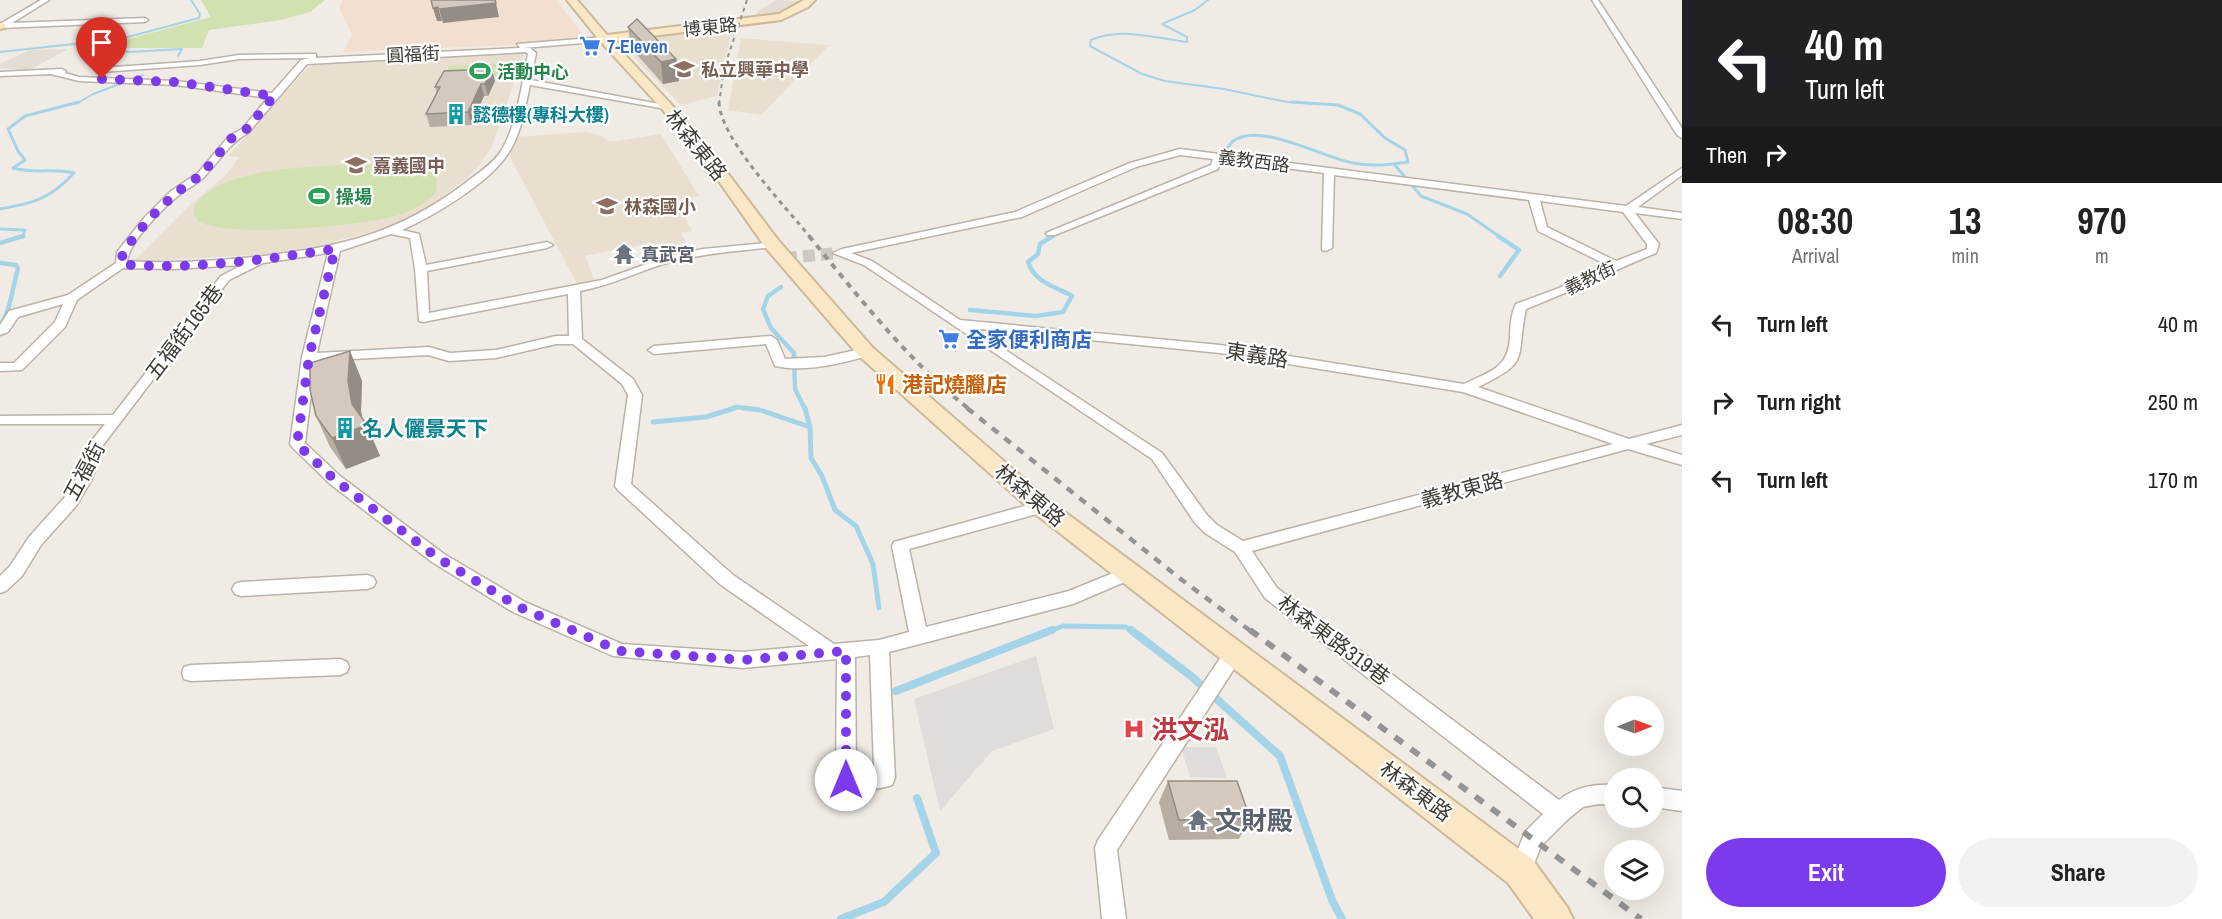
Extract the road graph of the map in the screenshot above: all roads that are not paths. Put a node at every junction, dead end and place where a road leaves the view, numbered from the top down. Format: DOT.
graph roads {
  1 [pos="46,0"];
  2 [pos="572,0"];
  3 [pos="810,0"];
  4 [pos="1595,0"];
  5 [pos="145,20"];
  6 [pos="0,27"];
  7 [pos="604,39"];
  8 [pos="0,72"];
  9 [pos="53,72"];
  10 [pos="527,82"];
  11 [pos="274,96"];
  12 [pos="666,106"];
  13 [pos="1682,135"];
  14 [pos="1218,157"];
  15 [pos="1329,171"];
  16 [pos="1682,171"];
  17 [pos="1534,198"];
  18 [pos="1627,210"];
  19 [pos="1682,216"];
  20 [pos="392,231"];
  21 [pos="1051,233"];
  22 [pos="772,244"];
  23 [pos="547,245"];
  24 [pos="1326,248"];
  25 [pos="335,249"];
  26 [pos="839,253"];
  27 [pos="263,258"];
  28 [pos="121,264"];
  29 [pos="1616,265"];
  30 [pos="421,269"];
  31 [pos="574,288"];
  32 [pos="72,298"];
  33 [pos="957,323"];
  34 [pos="0,331"];
  35 [pos="576,340"];
  36 [pos="654,350"];
  37 [pos="866,352"];
  38 [pos="309,357"];
  39 [pos="0,367"];
  40 [pos="1466,388"];
  41 [pos="117,419"];
  42 [pos="0,420"];
  43 [pos="1682,430"];
  44 [pos="1631,445"];
  45 [pos="1682,460"];
  46 [pos="1042,507"];
  47 [pos="1241,548"];
  48 [pos="1128,573"];
  49 [pos="367,582"];
  50 [pos="0,586"];
  51 [pos="241,590"];
  52 [pos="919,635"];
  53 [pos="879,647"];
  54 [pos="839,652"];
  55 [pos="1234,653"];
  56 [pos="340,667"];
  57 [pos="191,673"];
  58 [pos="1604,794"];
  59 [pos="1664,799"];
  60 [pos="1682,801"];
  61 [pos="1559,813"];
  62 [pos="1520,871"];
  63 [pos="1114,919"];
  64 [pos="1555,919"];
  1 -- 6 [label="street"];
  2 -- 7 [label="main road, 林森東路"];
  3 -- 7 [label="main road, 博東路"];
  4 -- 13 [label="street"];
  5 -- 6 [label="street"];
  7 -- 9 [label="street, 圓福街"];
  7 -- 12 [label="main road, 林森東路"];
  8 -- 9 [label="street, 圓福街"];
  9 -- 11 [label="street, 圓福街"];
  10 -- 11 [label="street, 圓福街"];
  10 -- 12 [label="street"];
  10 -- 20 [label="street"];
  11 -- 28 [label="street"];
  12 -- 22 [label="main road, 林森東路"];
  14 -- 15 [label="street, 義教西路"];
  14 -- 21 [label="street"];
  14 -- 26 [label="street, 義教西路"];
  15 -- 17 [label="street, 義教西路"];
  15 -- 24 [label="street"];
  16 -- 18 [label="street"];
  17 -- 18 [label="street, 義教西路"];
  17 -- 29 [label="street"];
  18 -- 19 [label="street, 義教西路"];
  18 -- 29 [label="street, 義教街"];
  20 -- 25 [label="street"];
  20 -- 30 [label="street"];
  22 -- 31 [label="street"];
  22 -- 37 [label="main road, 林森東路"];
  23 -- 30 [label="street"];
  25 -- 27 [label="street"];
  25 -- 38 [label="street"];
  26 -- 33 [label="street, 東義路"];
  27 -- 28 [label="street"];
  27 -- 41 [label="street, 五福街165巷"];
  28 -- 32 [label="street"];
  29 -- 40 [label="street, 義教街"];
  30 -- 31 [label="street"];
  31 -- 35 [label="street"];
  32 -- 34 [label="street"];
  32 -- 39 [label="street"];
  33 -- 40 [label="street, 東義路"];
  33 -- 47 [label="street, 林森東路319巷"];
  35 -- 38 [label="street"];
  35 -- 54 [label="street"];
  36 -- 37 [label="street"];
  37 -- 46 [label="main road, 林森東路"];
  38 -- 54 [label="street"];
  40 -- 44 [label="street, 東義路"];
  41 -- 42 [label="street, 五福街"];
  41 -- 50 [label="street, 五福街"];
  43 -- 44 [label="street, 義教東路"];
  44 -- 45 [label="street, 東義路"];
  44 -- 47 [label="street, 義教東路"];
  46 -- 48 [label="main road, 林森東路"];
  46 -- 52 [label="street"];
  47 -- 61 [label="street, 林森東路319巷"];
  48 -- 52 [label="street"];
  48 -- 55 [label="main road, 林森東路"];
  49 -- 51 [label="street"];
  52 -- 53 [label="street"];
  53 -- 54 [label="street"];
  53 -- 54 [label="street"];
  55 -- 62 [label="main road, 林森東路"];
  55 -- 63 [label="street"];
  56 -- 57 [label="street"];
  58 -- 61 [label="street"];
  59 -- 60 [label="street"];
  61 -- 62 [label="street"];
  62 -- 64 [label="main road, 林森東路"];
}
